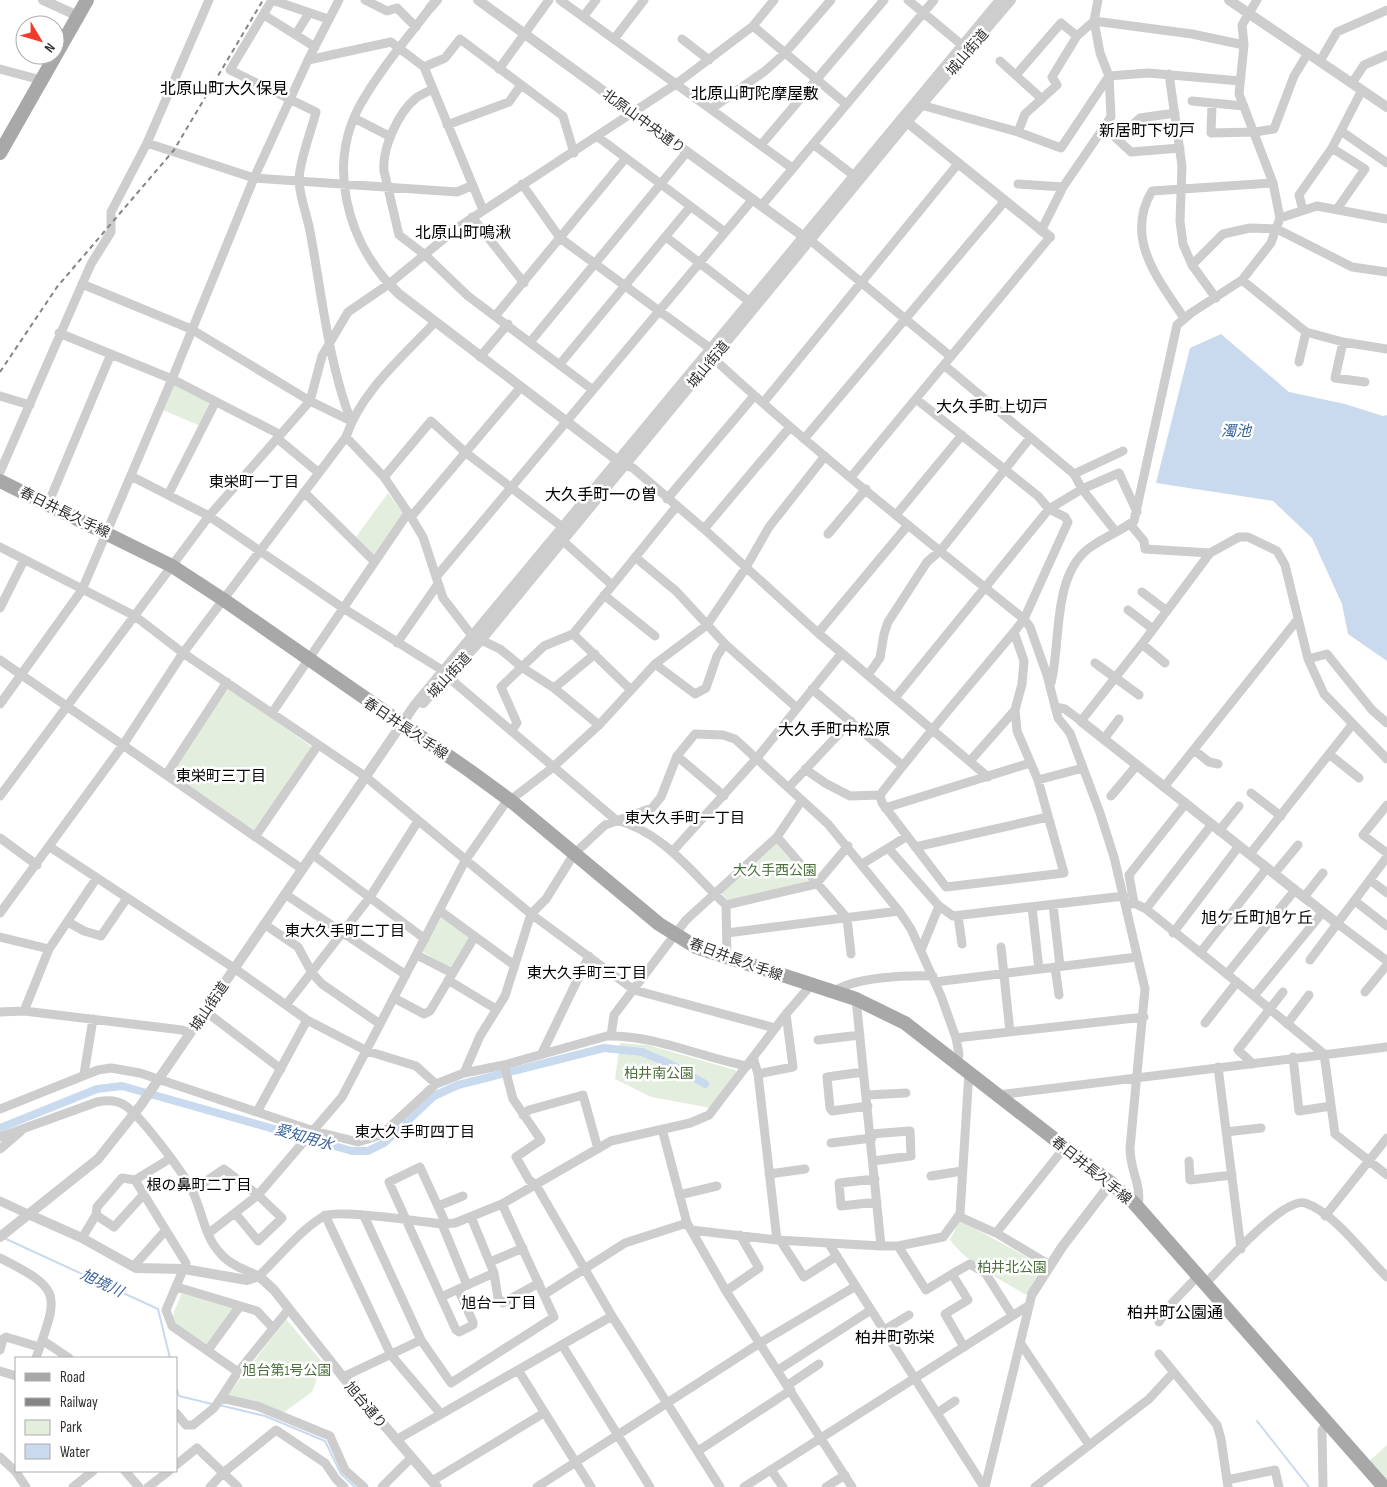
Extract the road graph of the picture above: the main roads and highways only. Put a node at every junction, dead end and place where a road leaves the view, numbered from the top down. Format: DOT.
graph roads {
  1 [pos="87,0"];
  2 [pos="0,153"];
  3 [pos="0,481"];
  4 [pos="1384,1487"];
  1 -- 2 [label="main road"];
  3 -- 4 [label="main road, 春日井長久手線"];
}
